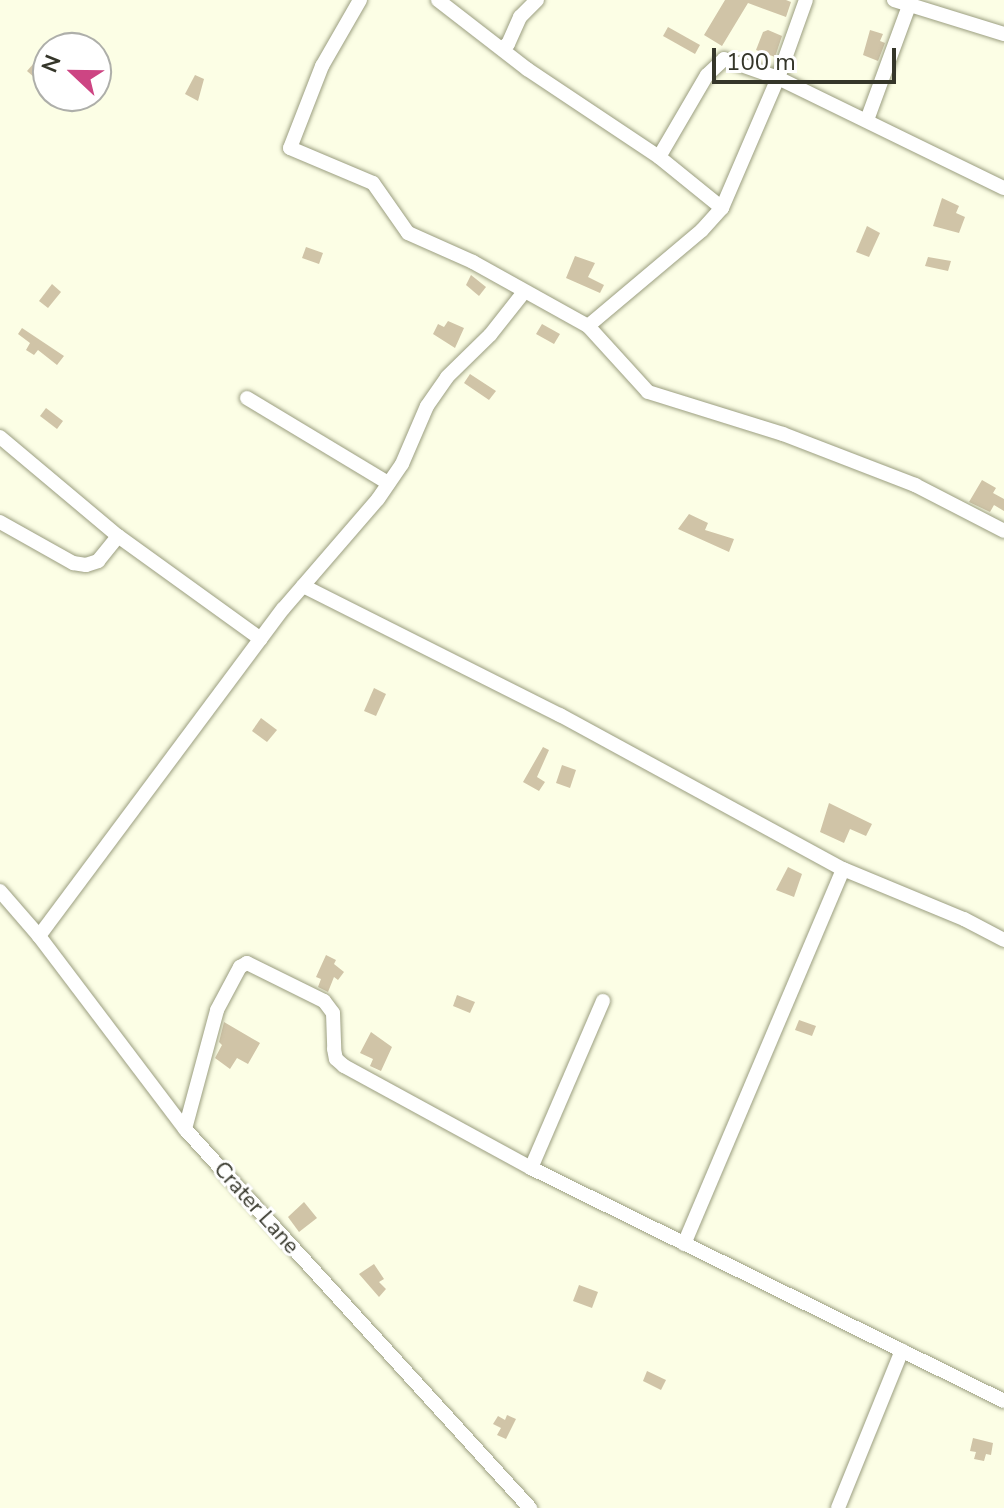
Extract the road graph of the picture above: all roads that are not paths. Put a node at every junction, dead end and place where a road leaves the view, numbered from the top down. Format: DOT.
graph roads {
  1 [pos="360,0"];
  2 [pos="438,0"];
  3 [pos="537,0"];
  4 [pos="806,0"];
  5 [pos="894,0"];
  6 [pos="909,6"];
  7 [pos="1004,34"];
  8 [pos="502,48"];
  9 [pos="778,78"];
  10 [pos="867,120"];
  11 [pos="659,157"];
  12 [pos="1004,188"];
  13 [pos="722,208"];
  14 [pos="524,292"];
  15 [pos="588,326"];
  16 [pos="247,398"];
  17 [pos="0,437"];
  18 [pos="388,483"];
  19 [pos="0,522"];
  20 [pos="1004,531"];
  21 [pos="118,536"];
  22 [pos="303,586"];
  23 [pos="261,639"];
  24 [pos="843,869"];
  25 [pos="0,891"];
  26 [pos="39,936"];
  27 [pos="1004,940"];
  28 [pos="603,1001"];
  29 [pos="185,1129"];
  30 [pos="531,1168"];
  31 [pos="684,1244"];
  32 [pos="902,1350"];
  33 [pos="1004,1401"];
  34 [pos="530,1508"];
  35 [pos="838,1508"];
  1 -- 14 [label="street"];
  2 -- 8 [label="street"];
  3 -- 8 [label="street"];
  4 -- 9 [label="street"];
  5 -- 6 [label="street"];
  6 -- 7 [label="street"];
  6 -- 10 [label="street"];
  8 -- 11 [label="street"];
  9 -- 10 [label="street"];
  9 -- 11 [label="street"];
  9 -- 13 [label="street"];
  10 -- 12 [label="street"];
  11 -- 13 [label="street"];
  13 -- 15 [label="street"];
  14 -- 15 [label="street"];
  14 -- 18 [label="street"];
  15 -- 20 [label="street"];
  16 -- 18 [label="street"];
  17 -- 21 [label="street"];
  18 -- 22 [label="street"];
  19 -- 21 [label="street"];
  21 -- 23 [label="street"];
  22 -- 23 [label="street"];
  22 -- 24 [label="street"];
  23 -- 26 [label="street"];
  24 -- 27 [label="street"];
  24 -- 31 [label="street"];
  25 -- 26 [label="street, Crater Lane"];
  26 -- 29 [label="street, Crater Lane"];
  28 -- 30 [label="street"];
  29 -- 30 [label="street"];
  29 -- 34 [label="street, Crater Lane"];
  30 -- 31 [label="street"];
  31 -- 32 [label="street"];
  32 -- 33 [label="street"];
  32 -- 35 [label="street"];
}
